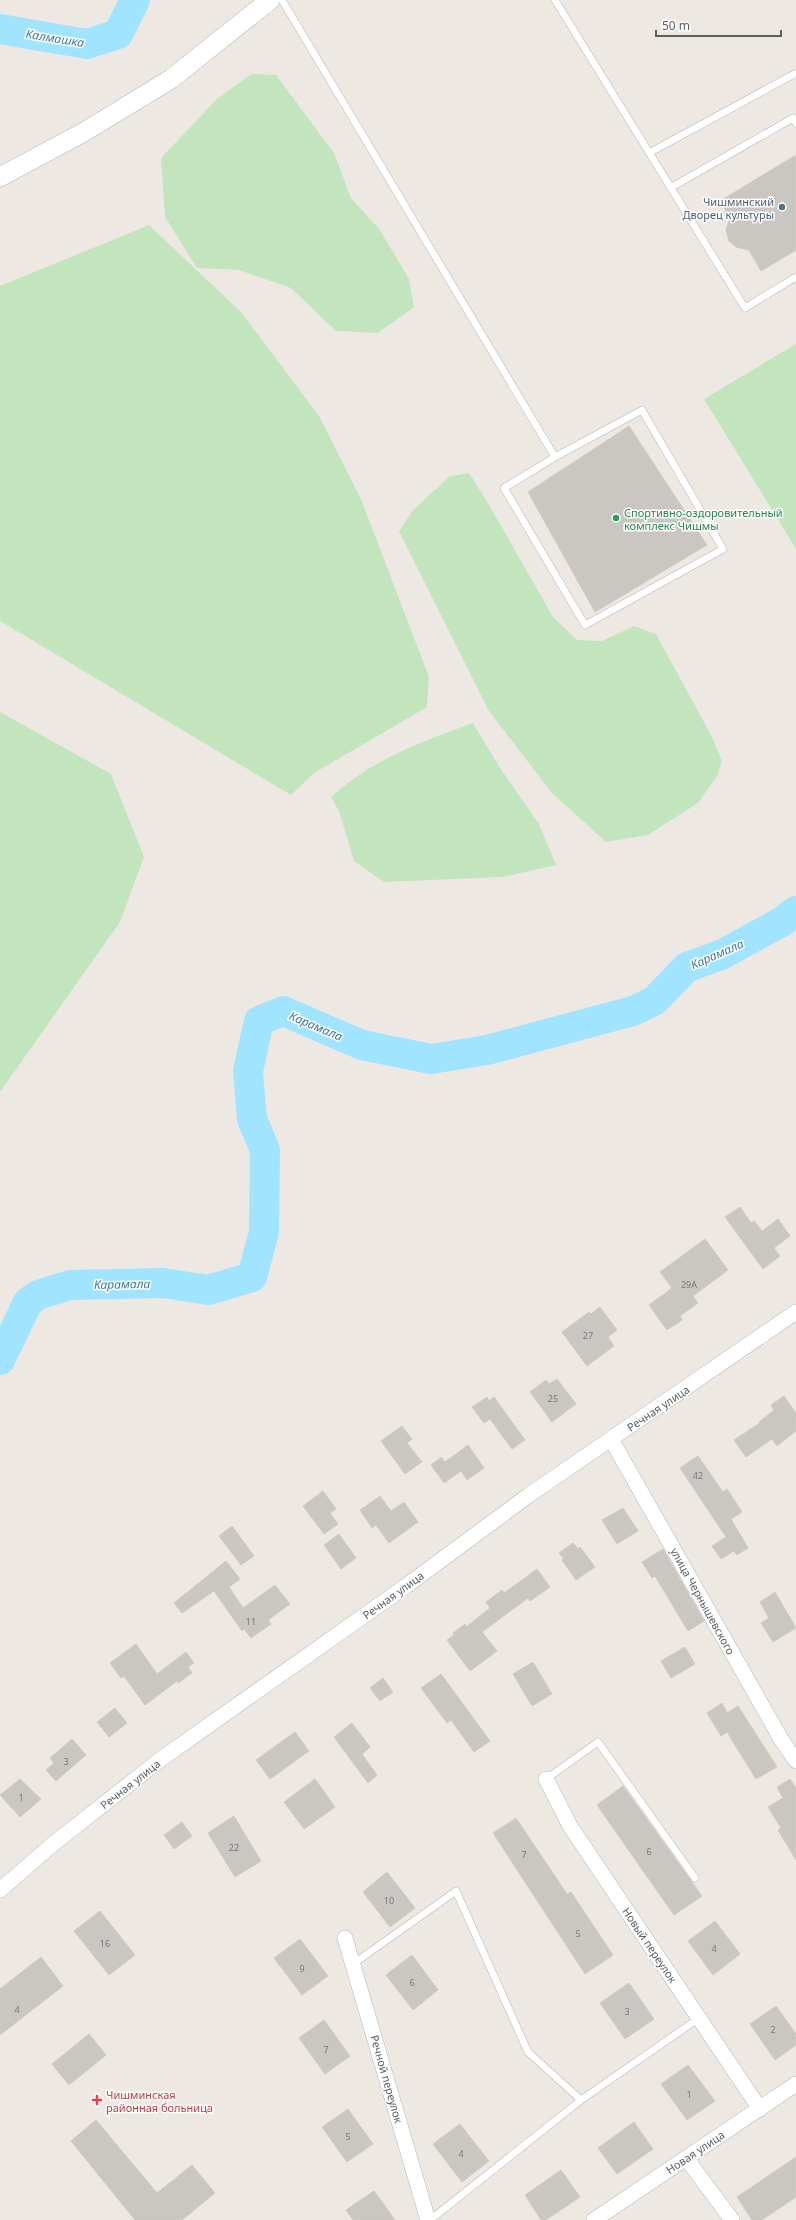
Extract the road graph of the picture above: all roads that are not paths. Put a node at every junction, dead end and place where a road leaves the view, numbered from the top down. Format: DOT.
graph roads {
  1 [pos="270,0"];
  2 [pos="282,0"];
  3 [pos="555,0"];
  4 [pos="796,73"];
  5 [pos="796,123"];
  6 [pos="649,153"];
  7 [pos="0,177"];
  8 [pos="672,188"];
  9 [pos="796,277"];
  10 [pos="555,457"];
  11 [pos="796,1312"];
  12 [pos="611,1439"];
  13 [pos="796,1761"];
  14 [pos="546,1779"];
  15 [pos="695,1878"];
  16 [pos="0,1890"];
  17 [pos="345,1938"];
  18 [pos="353,1964"];
  19 [pos="699,2018"];
  20 [pos="796,2084"];
  21 [pos="581,2100"];
  22 [pos="760,2108"];
  23 [pos="686,2158"];
  24 [pos="429,2220"];
  25 [pos="594,2220"];
  26 [pos="732,2220"];
  1 -- 7 [label="street"];
  2 -- 10 [label="lane"];
  3 -- 6 [label="lane"];
  4 -- 6 [label="lane"];
  5 -- 8 [label="lane"];
  6 -- 8 [label="lane"];
  8 -- 9 [label="lane"];
  10 -- 10 [label="lane"];
  11 -- 12 [label="street, Речная улица"];
  12 -- 13 [label="street, улица Чернышевского"];
  12 -- 16 [label="street, Речная улица"];
  14 -- 15 [label="lane"];
  14 -- 19 [label="street, Новый переулок"];
  17 -- 18 [label="street, Речной переулок"];
  18 -- 21 [label="lane"];
  18 -- 24 [label="street, Речной переулок"];
  19 -- 21 [label="lane"];
  19 -- 22 [label="street, Новый переулок"];
  20 -- 22 [label="street, Новая улица"];
  21 -- 24 [label="lane"];
  22 -- 23 [label="street, Новая улица"];
  23 -- 25 [label="street, Новая улица"];
  23 -- 26 [label="street"];
}
